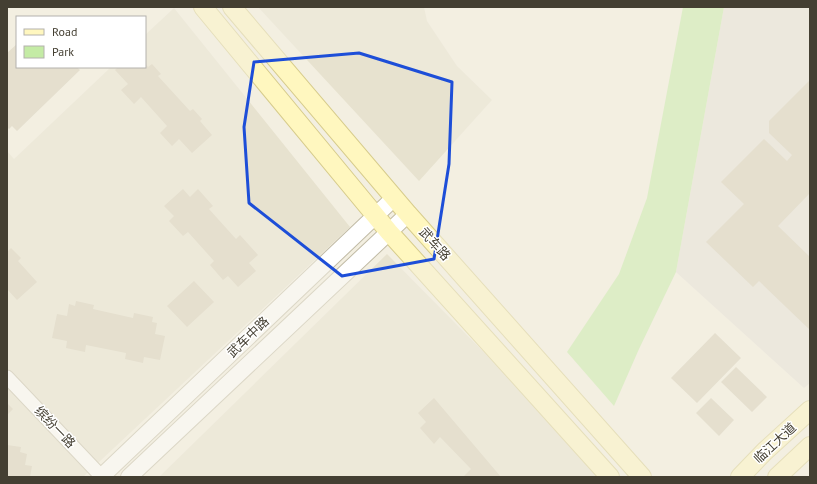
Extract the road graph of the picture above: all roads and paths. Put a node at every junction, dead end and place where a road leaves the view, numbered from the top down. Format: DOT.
graph roads {
  1 [pos="203,7"];
  2 [pos="232,7"];
  3 [pos="394,198"];
  4 [pos="408,214"];
  5 [pos="375,216"];
  6 [pos="389,232"];
  7 [pos="7,377"];
  8 [pos="810,410"];
  9 [pos="810,446"];
  10 [pos="102,477"];
  11 [pos="129,477"];
  12 [pos="610,477"];
  13 [pos="642,477"];
  14 [pos="740,477"];
  15 [pos="777,477"];
  1 -- 5 [label="main road, 武车路"];
  2 -- 3 [label="main road, 武车路"];
  3 -- 4 [label="main road, 武车路"];
  3 -- 5 [label="street, 武车中路"];
  4 -- 6 [label="street, 武车中路"];
  4 -- 13 [label="main road, 武车路"];
  5 -- 6 [label="main road, 武车路"];
  5 -- 10 [label="street, 武车中路"];
  6 -- 11 [label="street, 武车中路"];
  6 -- 12 [label="main road, 武车路"];
  7 -- 10 [label="street, 缤纷一路"];
  8 -- 14 [label="main road, 临江大道"];
  9 -- 15 [label="main road, 临江大道"];
}
